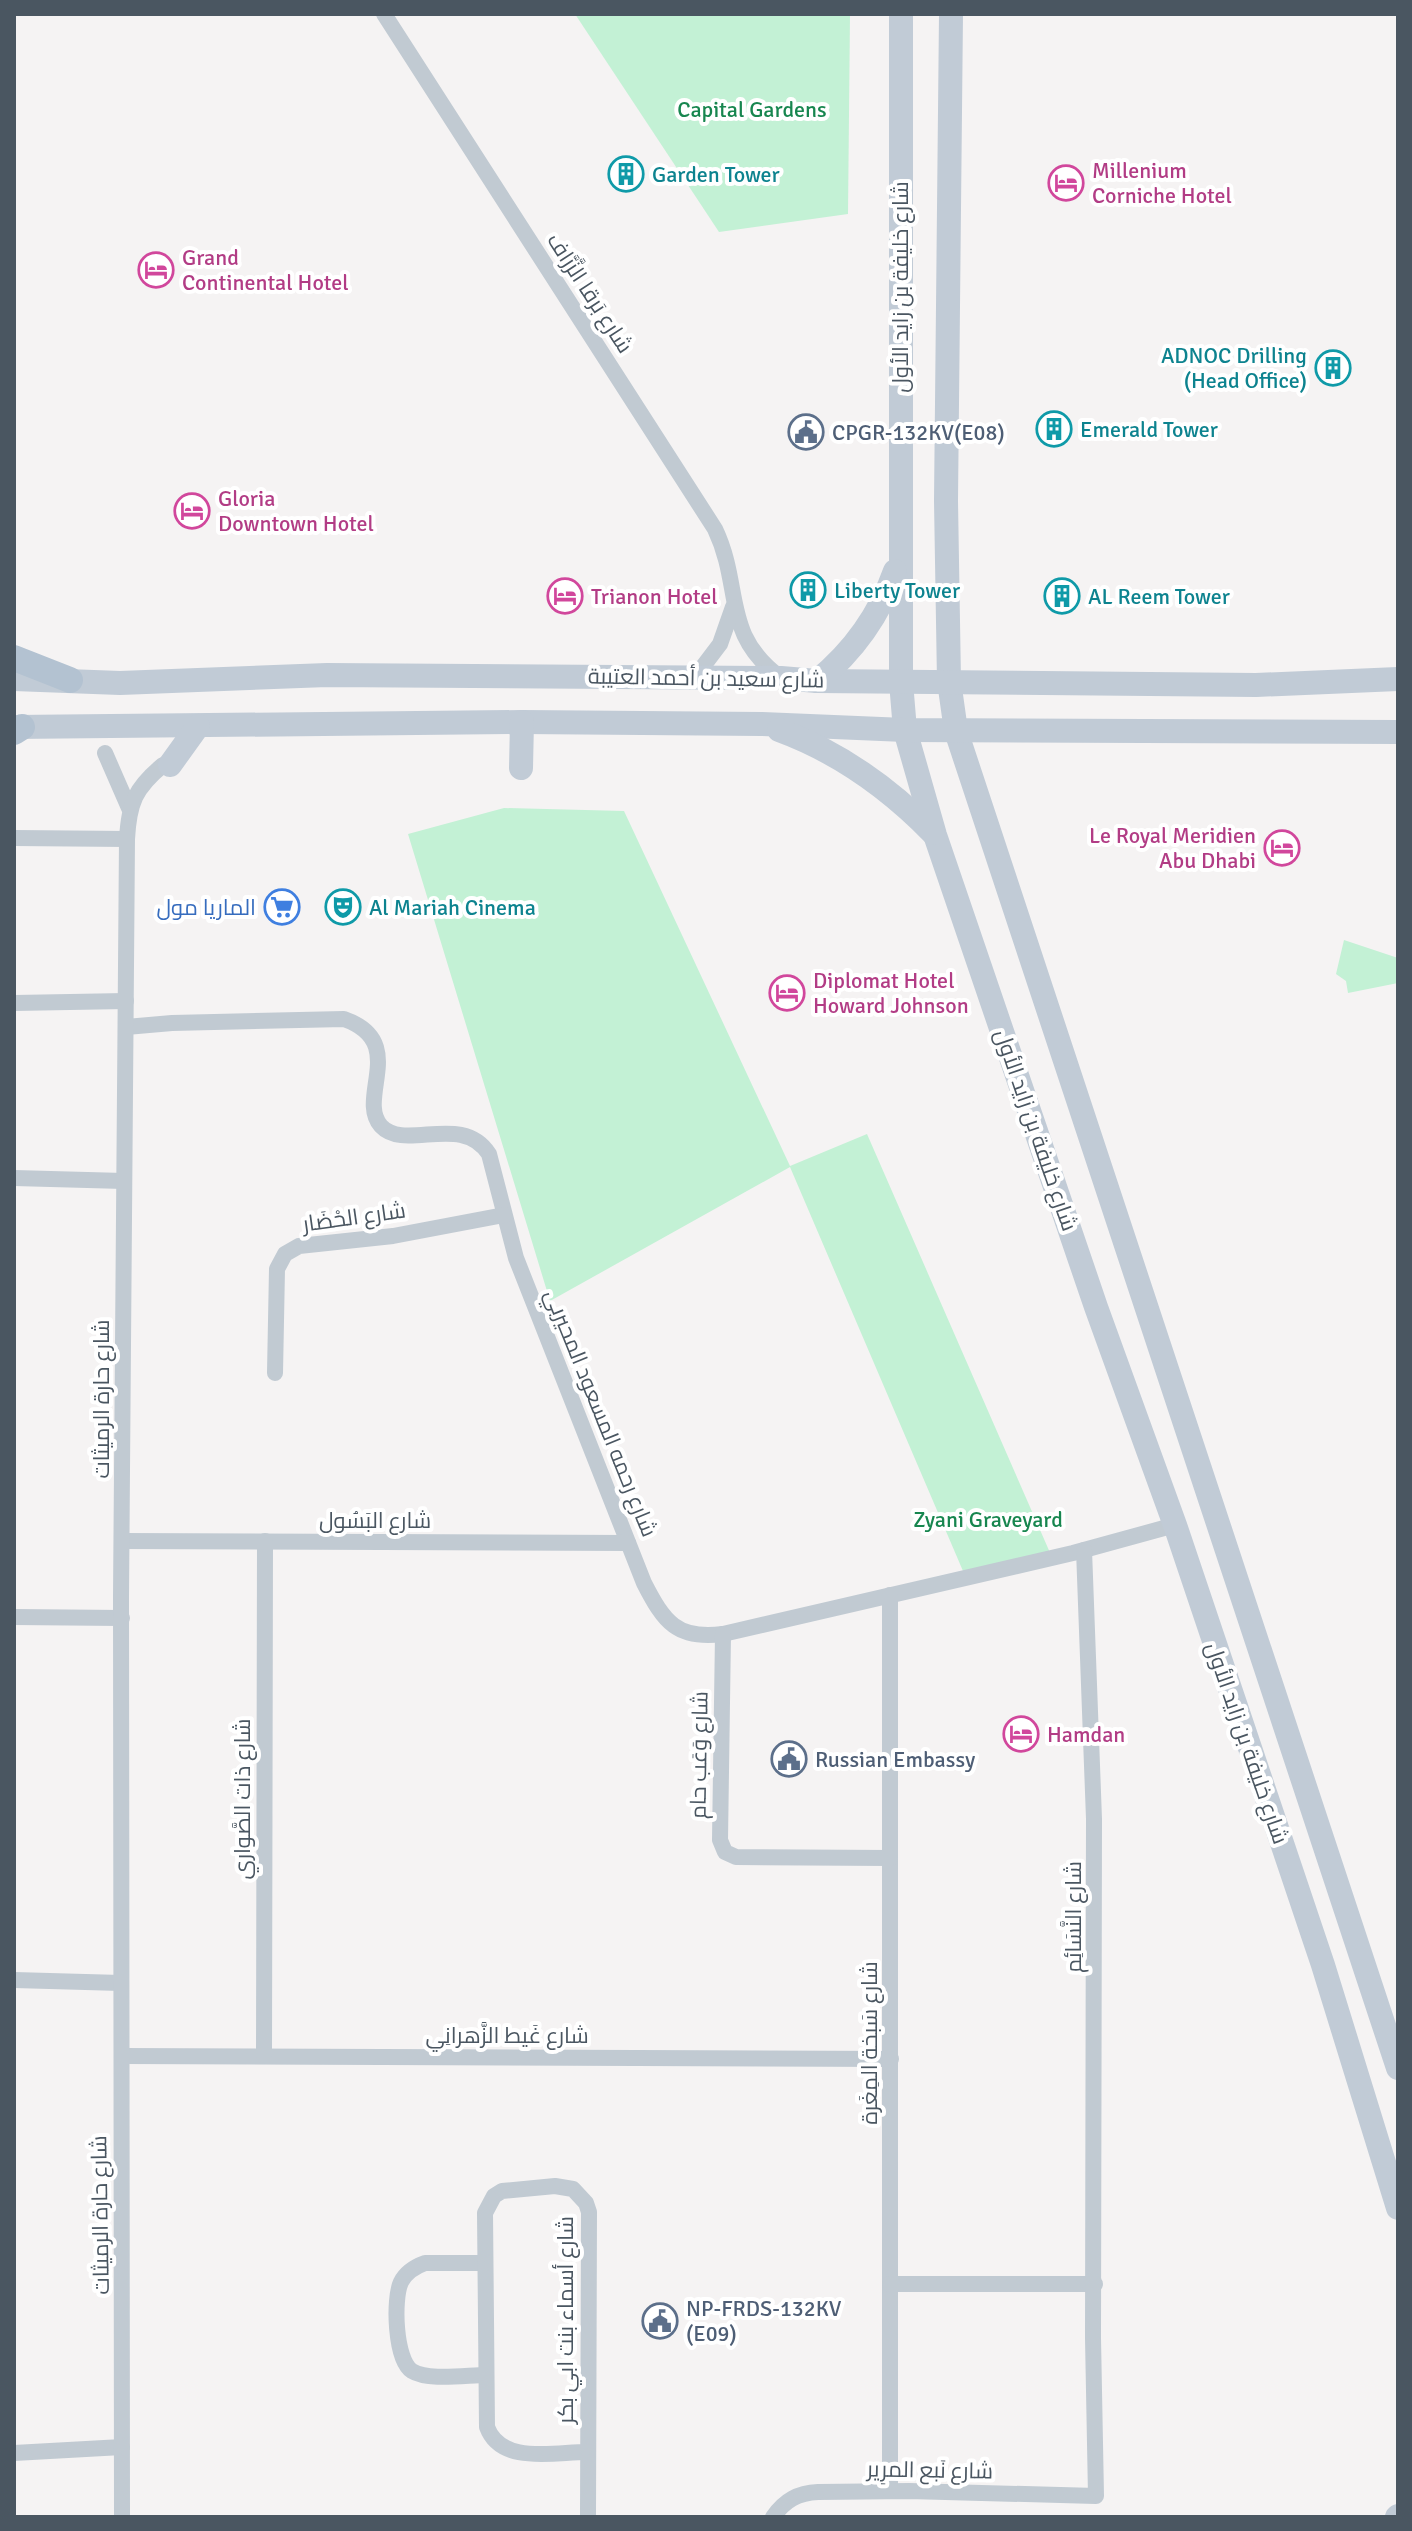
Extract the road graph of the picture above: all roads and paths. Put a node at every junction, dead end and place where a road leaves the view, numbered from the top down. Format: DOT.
graph roads {
  1 [pos="384,14"];
  2 [pos="901,14"];
  3 [pos="951,14"];
  4 [pos="901,549"];
  5 [pos="734,605"];
  6 [pos="14,658"];
  7 [pos="695,677"];
  8 [pos="781,678"];
  9 [pos="14,679"];
  10 [pos="1398,679"];
  11 [pos="70,680"];
  12 [pos="817,681"];
  13 [pos="949,681"];
  14 [pos="901,682"];
  15 [pos="522,722"];
  16 [pos="762,724"];
  17 [pos="198,726"];
  18 [pos="17,728"];
  19 [pos="905,730"];
  20 [pos="956,731"];
  21 [pos="1398,732"];
  22 [pos="105,753"];
  23 [pos="166,765"];
  24 [pos="521,768"];
  25 [pos="129,808"];
  26 [pos="935,835"];
  27 [pos="14,838"];
  28 [pos="127,839"];
  29 [pos="126,1001"];
  30 [pos="14,1003"];
  31 [pos="126,1027"];
  32 [pos="14,1178"];
  33 [pos="124,1181"];
  34 [pos="504,1215"];
  35 [pos="275,1373"];
  36 [pos="1175,1525"];
  37 [pos="122,1541"];
  38 [pos="265,1541"];
  39 [pos="628,1543"];
  40 [pos="1084,1550"];
  41 [pos="890,1595"];
  42 [pos="14,1617"];
  43 [pos="122,1618"];
  44 [pos="723,1634"];
  45 [pos="890,1858"];
  46 [pos="14,1980"];
  47 [pos="121,1983"];
  48 [pos="123,2056"];
  49 [pos="264,2056"];
  50 [pos="891,2059"];
  51 [pos="1398,2068"];
  52 [pos="1398,2208"];
  53 [pos="485,2263"];
  54 [pos="890,2284"];
  55 [pos="1095,2284"];
  56 [pos="486,2375"];
  57 [pos="122,2447"];
  58 [pos="587,2452"];
  59 [pos="14,2453"];
  60 [pos="890,2491"];
  61 [pos="1096,2496"];
  62 [pos="122,2517"];
  63 [pos="588,2517"];
  64 [pos="773,2517"];
  1 -- 5 [label="street, شارع بَرقا الزَّرَّاف"];
  2 -- 4 [label="main road, شارع خليفة بن زايد الأول"];
  3 -- 13 [label="main road, شارع خليفة بن زايد الأول"];
  4 -- 12 [label="main road"];
  4 -- 14 [label="main road, شارع خليفة بن زايد الأول"];
  5 -- 7 [label="street, شارع بَرقا الزَّرَّاف"];
  5 -- 8 [label="street, شارع بَرقا الزَّرَّاف"];
  6 -- 11 [label="main road"];
  7 -- 8 [label="main road, شارع سعيد بن أحمد العتيبة"];
  7 -- 11 [label="main road, شارع سعيد بن أحمد العتيبة"];
  8 -- 12 [label="main road, شارع سعيد بن أحمد العتيبة"];
  9 -- 11 [label="main road, شارع سعيد بن أحمد العتيبة"];
  10 -- 13 [label="main road, شارع سعيد بن أحمد العتيبة"];
  12 -- 14 [label="main road, شارع سعيد بن أحمد العتيبة"];
  13 -- 14 [label="main road, شارع سعيد بن أحمد العتيبة"];
  13 -- 20 [label="main road, شارع خليفة بن زايد الأول"];
  14 -- 19 [label="main road, شارع خليفة بن زايد الأول"];
  15 -- 16 [label="main road, شارع سعيد بن أحمد العتيبة"];
  15 -- 17 [label="main road, شارع سعيد بن أحمد العتيبة"];
  15 -- 24 [label="main road"];
  16 -- 19 [label="main road, شارع سعيد بن أحمد العتيبة"];
  16 -- 26 [label="main road"];
  17 -- 18 [label="main road, شارع سعيد بن أحمد العتيبة"];
  17 -- 23 [label="main road"];
  19 -- 20 [label="main road, شارع سعيد بن أحمد العتيبة"];
  19 -- 26 [label="main road, شارع خليفة بن زايد الأول"];
  20 -- 21 [label="main road, شارع سعيد بن أحمد العتيبة"];
  20 -- 51 [label="main road, شارع خليفة بن زايد الأول"];
  22 -- 25 [label="street, شارع حارة الرميثات"];
  23 -- 25 [label="street"];
  25 -- 28 [label="street, شارع حارة الرميثات"];
  26 -- 36 [label="main road, شارع خليفة بن زايد الأول"];
  27 -- 28 [label="street"];
  28 -- 29 [label="street, شارع حارة الرميثات"];
  29 -- 30 [label="street"];
  29 -- 31 [label="street, شارع حارة الرميثات"];
  31 -- 33 [label="street, شارع حارة الرميثات"];
  31 -- 34 [label="street, شارع رحمه المسعود المحيربي"];
  32 -- 33 [label="street"];
  33 -- 37 [label="street, شارع حارة الرميثات"];
  34 -- 35 [label="street, شارع الحْضَار"];
  34 -- 39 [label="street, شارع رحمه المسعود المحيربي"];
  36 -- 40 [label="street, شارع رحمه المسعود المحيربي"];
  36 -- 52 [label="main road, شارع خليفة بن زايد الأول"];
  37 -- 38 [label="street, شارع البَسُول"];
  37 -- 43 [label="street, شارع حارة الرميثات"];
  38 -- 39 [label="street, شارع البَسُول"];
  38 -- 49 [label="street, شارع ذات الصَّواري"];
  39 -- 44 [label="street, شارع رحمه المسعود المحيربي"];
  40 -- 41 [label="street, شارع رحمه المسعود المحيربي"];
  40 -- 55 [label="street, شارع النَّسَائِم"];
  41 -- 44 [label="street, شارع رحمه المسعود المحيربي"];
  41 -- 45 [label="street, شارع سَبخة المِغَرة"];
  42 -- 43 [label="street"];
  43 -- 47 [label="street, شارع حارة الرميثات"];
  44 -- 45 [label="street, شارع وَعَب حام"];
  45 -- 50 [label="street, شارع سَبخة المِغَرة"];
  46 -- 47 [label="street"];
  47 -- 48 [label="street, شارع حارة الرميثات"];
  48 -- 49 [label="street, شارع غَيط الزَّهرانِي"];
  48 -- 57 [label="street, شارع حارة الرميثات"];
  49 -- 50 [label="street, شارع غَيط الزَّهرانِي"];
  50 -- 54 [label="street, شارع سَبخة المِغَرة"];
  53 -- 56 [label="street, شارع أسماء بنت ابي بكر"];
  53 -- 56 [label="street"];
  53 -- 58 [label="street, شارع أسماء بنت ابي بكر"];
  54 -- 55 [label="street"];
  54 -- 60 [label="street, شارع سَبخة المِغَرة"];
  55 -- 61 [label="street, شارع النَّسَائِم"];
  56 -- 58 [label="street, شارع أسماء بنت ابي بكر"];
  57 -- 59 [label="street"];
  57 -- 62 [label="street, شارع حارة الرميثات"];
  58 -- 63 [label="street, شارع أسماء بنت ابي بكر"];
  60 -- 61 [label="street, شارع نَبع المرِير"];
  60 -- 64 [label="street, شارع نَبع المرِير"];
}
